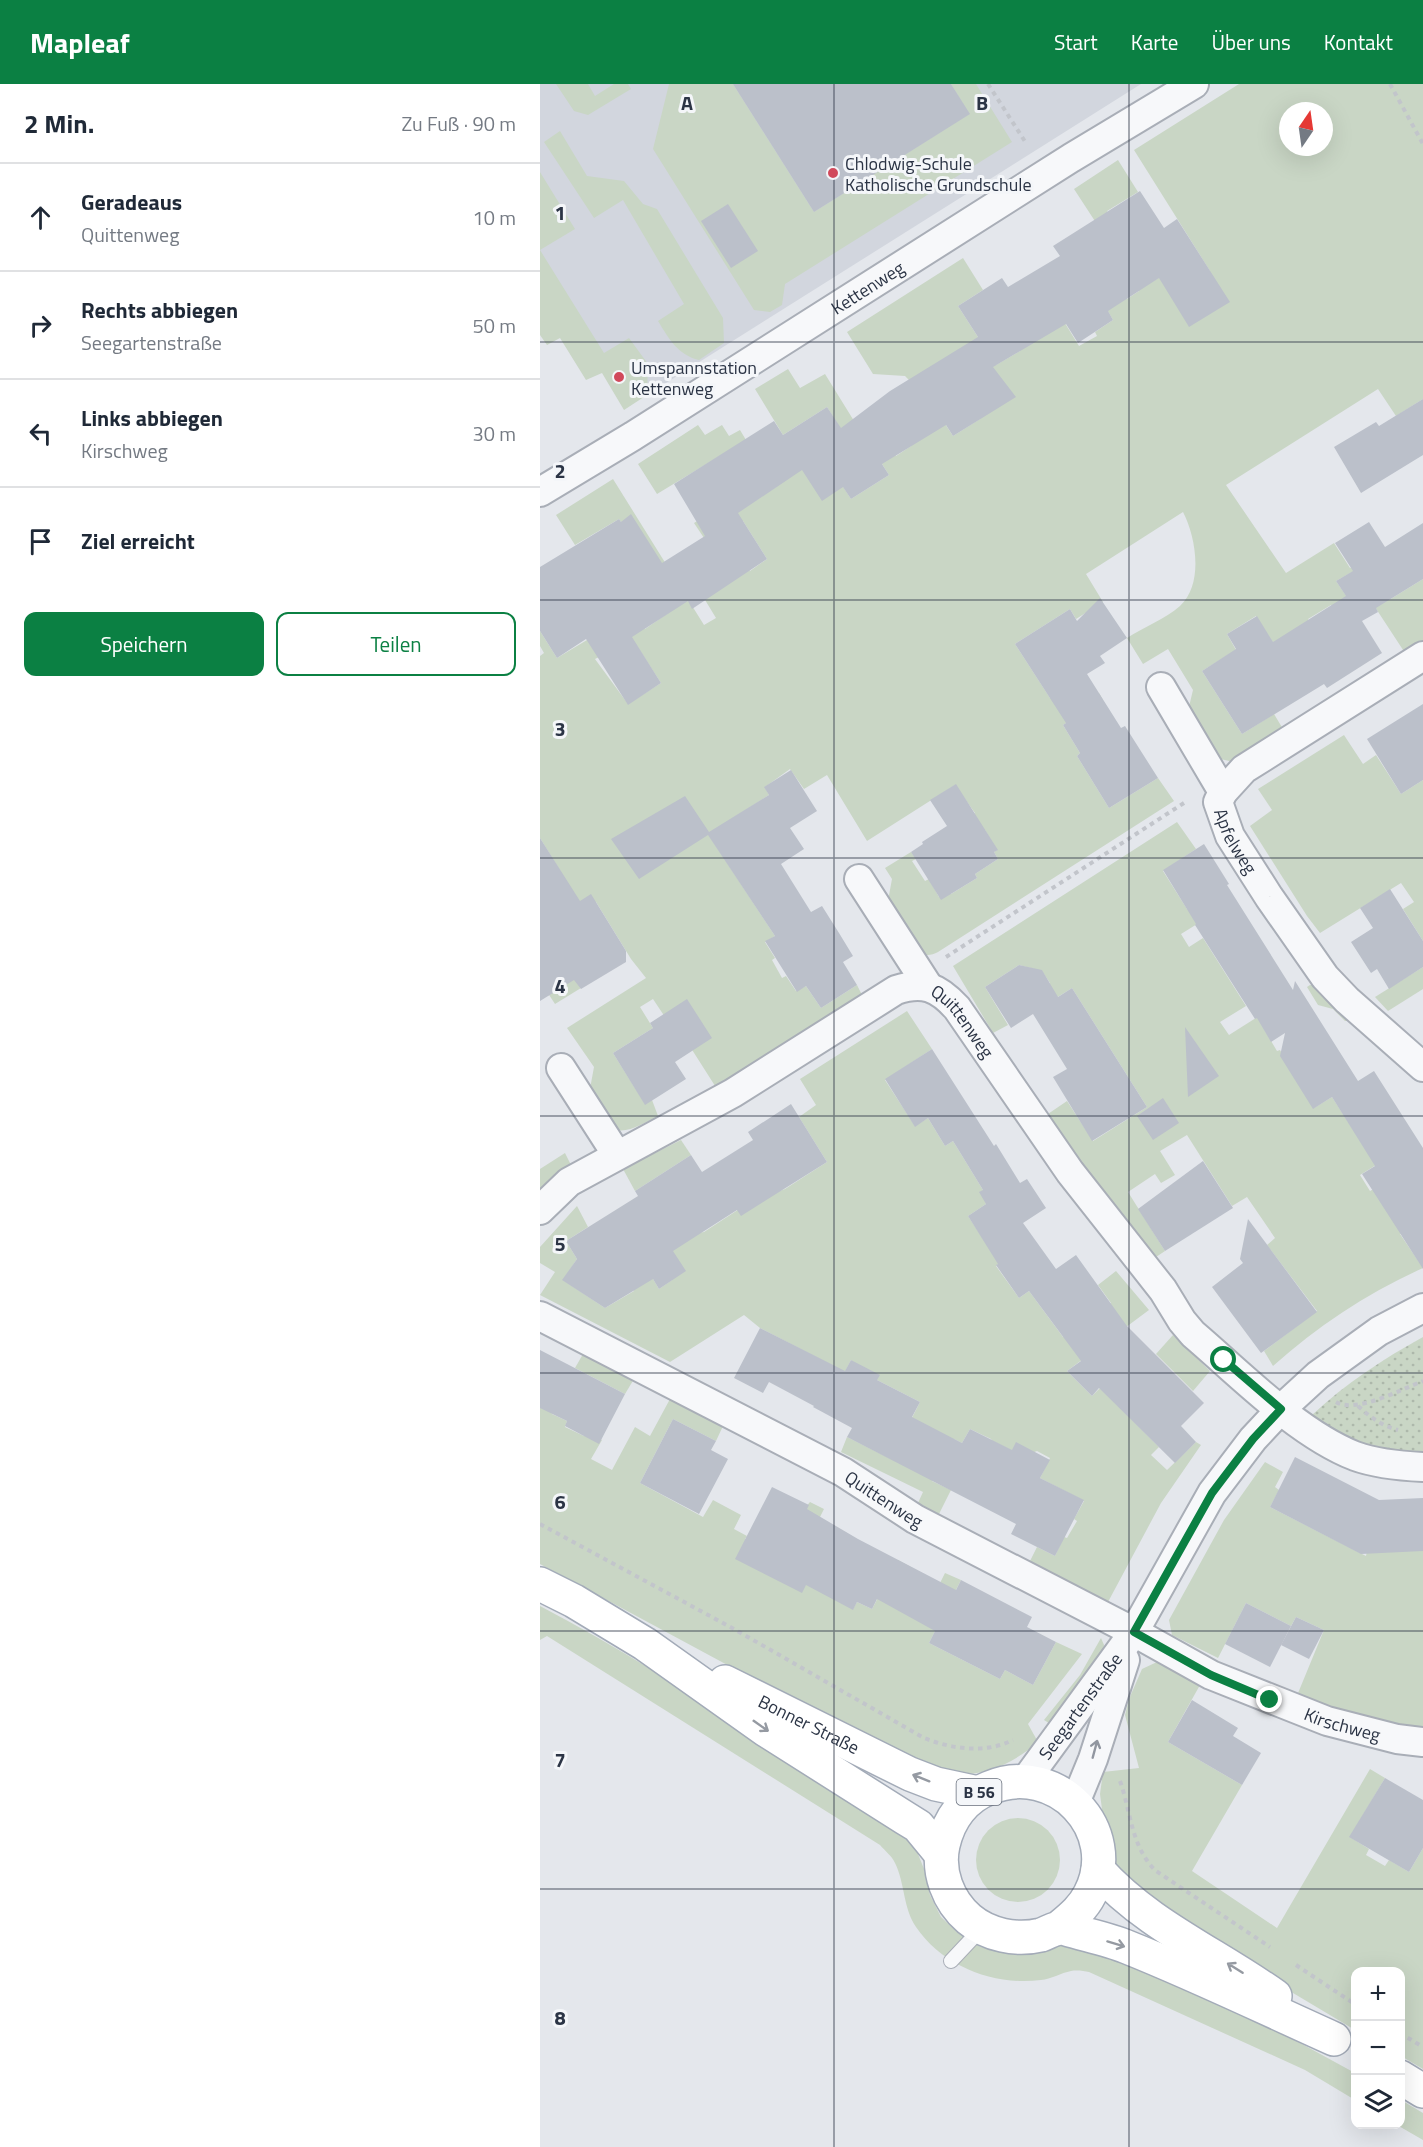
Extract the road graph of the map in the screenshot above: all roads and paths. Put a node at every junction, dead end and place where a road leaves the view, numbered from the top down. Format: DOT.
graph roads {
  1 [pos="988,84"];
  2 [pos="1194,84"];
  3 [pos="1390,84"];
  4 [pos="1026,143"];
  5 [pos="1423,144"];
  6 [pos="540,492"];
  7 [pos="1423,656"];
  8 [pos="1161,687"];
  9 [pos="1221,797"];
  10 [pos="859,879"];
  11 [pos="924,980"];
  12 [pos="1423,1067"];
  13 [pos="561,1068"];
  14 [pos="617,1155"];
  15 [pos="540,1210"];
  16 [pos="1423,1308"];
  17 [pos="540,1316"];
  18 [pos="1423,1381"];
  19 [pos="1334,1400"];
  20 [pos="1358,1406"];
  21 [pos="1281,1409"];
  22 [pos="1405,1431"];
  23 [pos="1423,1467"];
  24 [pos="540,1524"];
  25 [pos="540,1584"];
  26 [pos="1134,1632"];
  27 [pos="645,1644"];
  28 [pos="1053,1742"];
  29 [pos="1423,1742"];
  30 [pos="1093,1759"];
  31 [pos="1025,1781"];
  32 [pos="978,1793"];
  33 [pos="1075,1803"];
  34 [pos="941,1854"];
  35 [pos="1098,1870"];
  36 [pos="1060,1927"];
  37 [pos="982,1928"];
  38 [pos="1277,1952"];
  39 [pos="1287,1959"];
  40 [pos="951,1961"];
  41 [pos="1351,2002"];
  42 [pos="1405,2036"];
  43 [pos="1345,2045"];
  44 [pos="1423,2047"];
  45 [pos="1405,2080"];
  46 [pos="1423,2091"];
  1 -- 4 [label="path"];
  2 -- 6 [label="street, Kettenweg"];
  3 -- 5 [label="path"];
  7 -- 9 [label="street, Apfelweg"];
  8 -- 9 [label="street"];
  9 -- 11 [label="path"];
  9 -- 12 [label="street, Apfelweg"];
  10 -- 11 [label="street"];
  11 -- 14 [label="street, Quittenweg"];
  11 -- 21 [label="street, Quittenweg"];
  13 -- 14 [label="street"];
  14 -- 15 [label="street, Quittenweg"];
  16 -- 21 [label="street, Seegartenstraße"];
  17 -- 26 [label="street, Quittenweg"];
  18 -- 20 [label="path"];
  19 -- 20 [label="path"];
  20 -- 22 [label="path"];
  21 -- 23 [label="street"];
  21 -- 26 [label="street, Seegartenstraße"];
  24 -- 28 [label="path"];
  25 -- 27 [label="main road, Bonner Straße / B 56"];
  26 -- 28 [label="street, Seegartenstraße"];
  26 -- 29 [label="street, Kirschweg"];
  30 -- 26 [label="street, Seegartenstraße, one-way"];
  32 -- 27 [label="main road, Bonner Straße / B 56, one-way"];
  27 -- 34 [label="main road, Bonner Straße / B 56, one-way"];
  28 -- 31 [label="street, Seegartenstraße"];
  30 -- 33 [label="street, Seegartenstraße"];
  30 -- 38 [label="path"];
  31 -- 32 [label="main road, B 56"];
  31 -- 33 [label="main road, B 56"];
  32 -- 34 [label="main road, B 56"];
  33 -- 35 [label="main road, B 56"];
  34 -- 37 [label="main road, B 56"];
  35 -- 36 [label="main road, B 56"];
  43 -- 35 [label="main road, one-way"];
  36 -- 37 [label="main road, B 56"];
  36 -- 43 [label="main road, one-way"];
  37 -- 40 [label="lane"];
  39 -- 41 [label="path"];
  42 -- 44 [label="path"];
  45 -- 46 [label="main road"];
}
